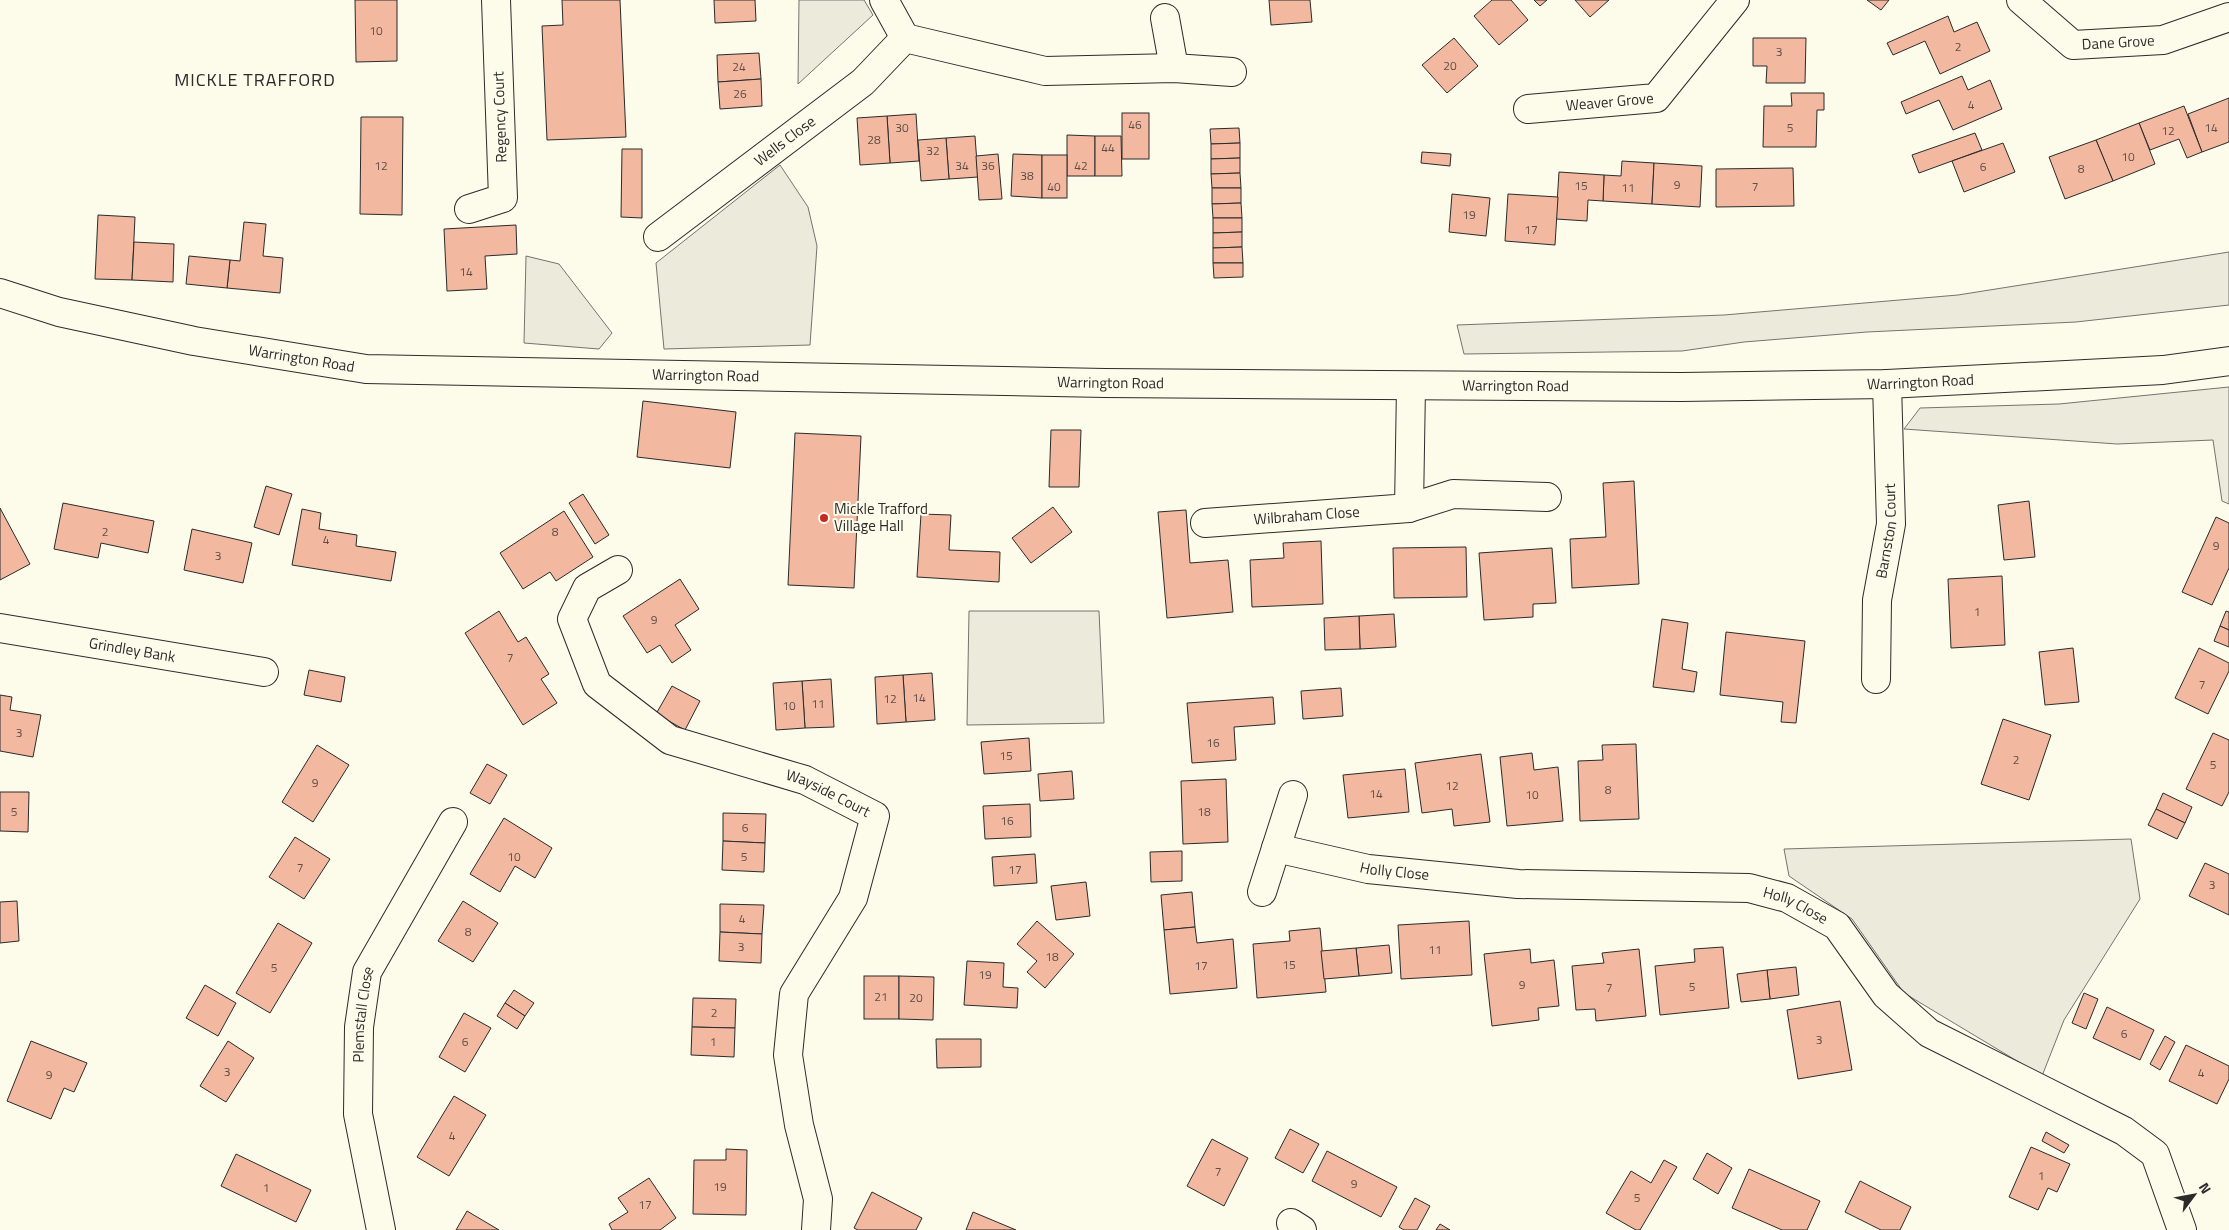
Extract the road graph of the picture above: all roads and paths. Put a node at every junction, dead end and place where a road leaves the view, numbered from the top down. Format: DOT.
graph roads {
  1 [pos="496,0"];
  2 [pos="884,0"];
  3 [pos="1735,0"];
  4 [pos="2021,0"];
  5 [pos="2229,17"];
  6 [pos="1165,18"];
  7 [pos="905,38"];
  8 [pos="1174,68"];
  9 [pos="1232,72"];
  10 [pos="1528,109"];
  11 [pos="469,209"];
  12 [pos="658,237"];
  13 [pos="0,293"];
  14 [pos="2229,361"];
  15 [pos="1887,384"];
  16 [pos="1411,386"];
  17 [pos="1547,497"];
  18 [pos="1409,508"];
  19 [pos="1205,523"];
  20 [pos="618,570"];
  21 [pos="0,628"];
  22 [pos="264,672"];
  23 [pos="1876,679"];
  24 [pos="1293,795"];
  25 [pos="453,822"];
  26 [pos="1276,848"];
  27 [pos="1262,892"];
  28 [pos="381,1230"];
  29 [pos="816,1230"];
  30 [pos="2182,1230"];
  1 -- 11 [label="street, Regency Court"];
  2 -- 7 [label="street"];
  3 -- 10 [label="street, Weaver Grove"];
  4 -- 5 [label="street, Dane Grove"];
  6 -- 8 [label="street"];
  7 -- 8 [label="street"];
  7 -- 12 [label="street, Wells Close"];
  8 -- 9 [label="street"];
  13 -- 16 [label="street, Warrington Road"];
  14 -- 15 [label="street, Warrington Road"];
  15 -- 16 [label="street, Warrington Road"];
  15 -- 23 [label="street, Barnston Court"];
  16 -- 18 [label="street"];
  17 -- 18 [label="street, Wilbraham Close"];
  18 -- 19 [label="street, Wilbraham Close"];
  20 -- 29 [label="street, Wayside Court"];
  21 -- 22 [label="street, Grindley Bank"];
  24 -- 26 [label="street"];
  25 -- 28 [label="street, Plemstall Close"];
  26 -- 27 [label="street"];
  26 -- 30 [label="street, Holly Close"];
}
